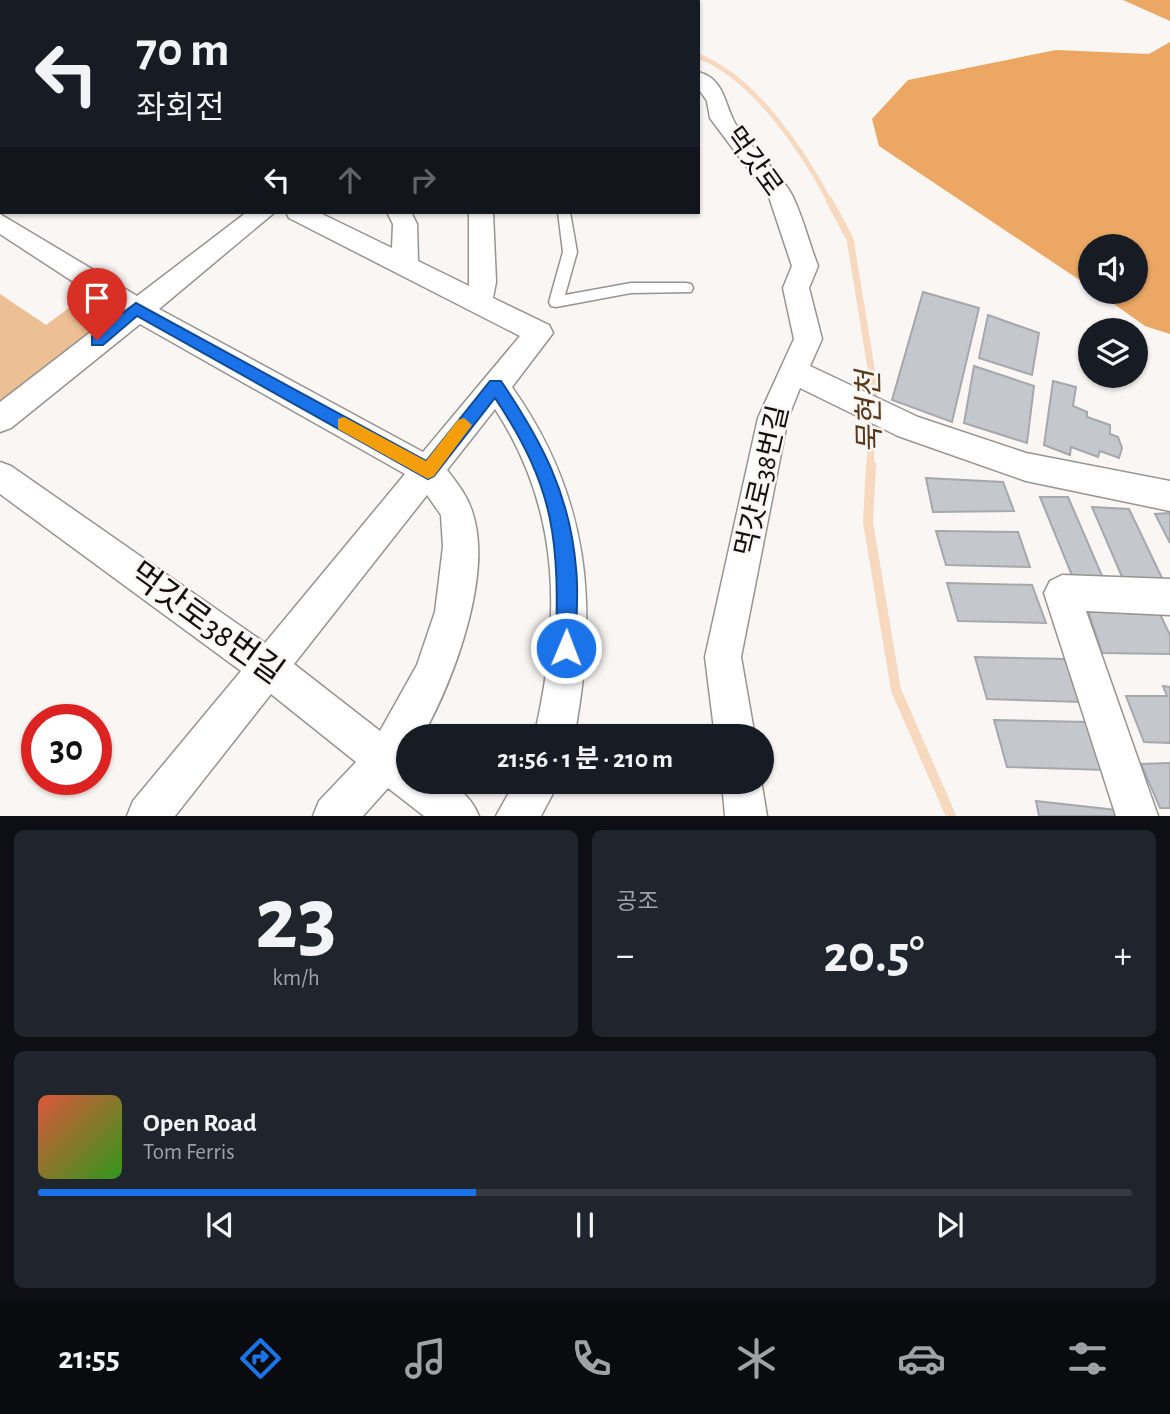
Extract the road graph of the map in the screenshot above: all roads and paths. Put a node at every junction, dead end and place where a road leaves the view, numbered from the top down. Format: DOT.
graph roads {
  1 [pos="700,79"];
  2 [pos="260,214"];
  3 [pos="303,214"];
  4 [pos="400,214"];
  5 [pos="481,214"];
  6 [pos="565,214"];
  7 [pos="0,222"];
  8 [pos="405,266"];
  9 [pos="686,288"];
  10 [pos="478,303"];
  11 [pos="136,309"];
  12 [pos="793,372"];
  13 [pos="495,386"];
  14 [pos="0,419"];
  15 [pos="428,471"];
  16 [pos="0,476"];
  17 [pos="1170,496"];
  18 [pos="1170,597"];
  19 [pos="268,668"];
  20 [pos="416,724"];
  21 [pos="557,724"];
  22 [pos="733,724"];
  23 [pos="396,769"];
  24 [pos="396,778"];
  25 [pos="429,794"];
  26 [pos="531,794"];
  27 [pos="743,794"];
  28 [pos="148,816"];
  29 [pos="334,816"];
  30 [pos="458,816"];
  31 [pos="517,816"];
  32 [pos="746,816"];
  33 [pos="1137,816"];
  1 -- 12 [label="street, 먹갓로"];
  2 -- 11 [label="street"];
  3 -- 8 [label="street"];
  4 -- 8 [label="street"];
  5 -- 10 [label="street"];
  6 -- 9 [label="lane"];
  7 -- 11 [label="street"];
  8 -- 10 [label="street"];
  10 -- 13 [label="street"];
  11 -- 14 [label="street"];
  11 -- 15 [label="street"];
  12 -- 17 [label="street, 먹갓로38번길"];
  12 -- 22 [label="street, 먹갓로38번길"];
  13 -- 15 [label="street"];
  13 -- 21 [label="street"];
  15 -- 19 [label="street"];
  15 -- 20 [label="street"];
  16 -- 19 [label="street, 먹갓로38번길"];
  18 -- 33 [label="street"];
  19 -- 23 [label="street, 먹갓로38번길"];
  19 -- 28 [label="street"];
  24 -- 29 [label="street"];
  25 -- 30 [label="street, 먹갓로38번길"];
  26 -- 31 [label="street"];
  27 -- 32 [label="street"];
}
